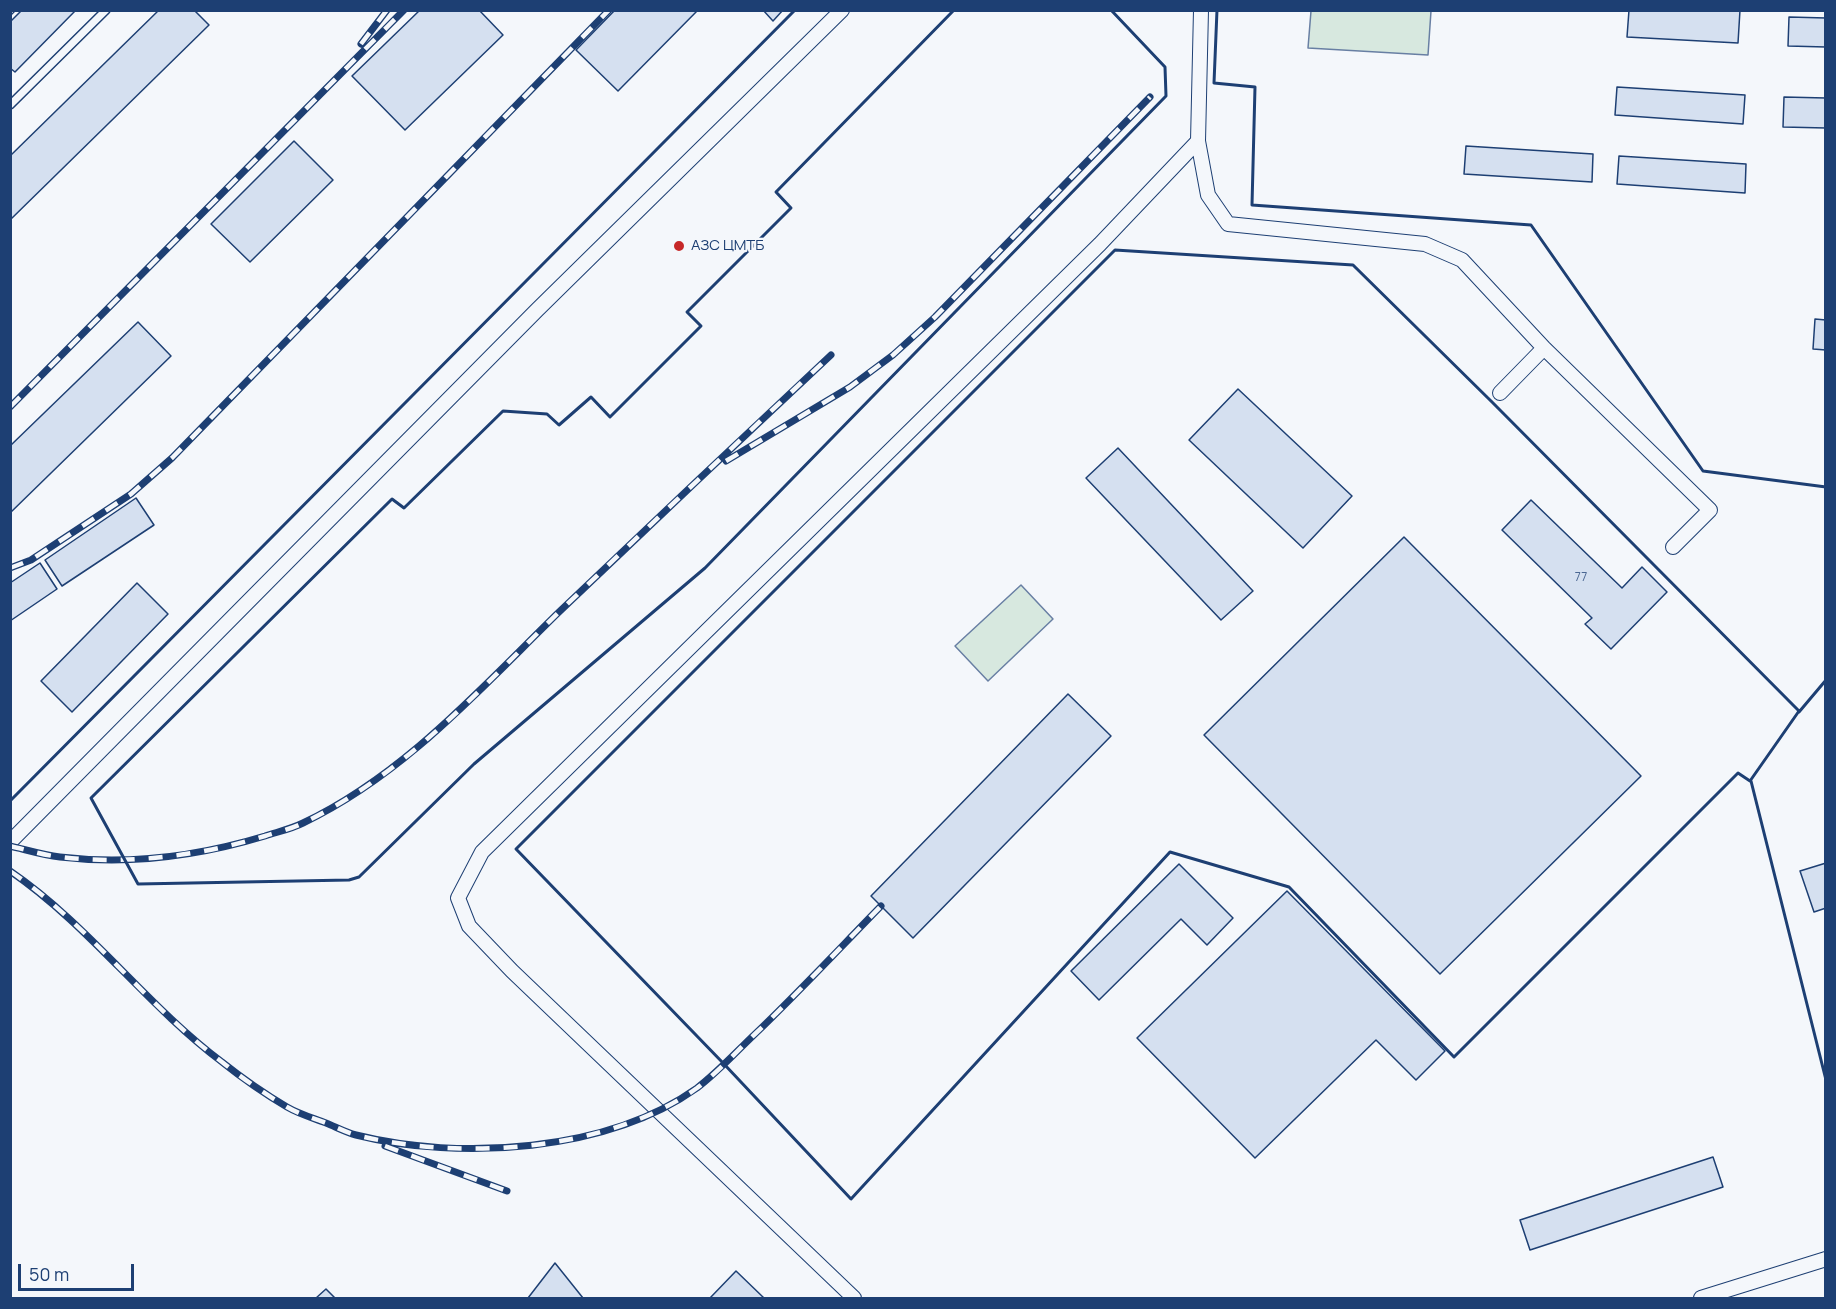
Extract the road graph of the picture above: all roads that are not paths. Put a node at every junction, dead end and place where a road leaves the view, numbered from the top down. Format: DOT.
graph roads {
  1 [pos="106,10"];
  2 [pos="842,10"];
  3 [pos="1201,10"];
  4 [pos="10,105"];
  5 [pos="1198,141"];
  6 [pos="1544,348"];
  7 [pos="1500,393"];
  8 [pos="1673,546"];
  9 [pos="10,842"];
  10 [pos="1826,1258"];
  11 [pos="854,1299"];
  12 [pos="1701,1299"];
  1 -- 4 [label="lane"];
  2 -- 9 [label="street"];
  3 -- 5 [label="street"];
  5 -- 6 [label="street"];
  5 -- 11 [label="street"];
  6 -- 7 [label="street"];
  6 -- 8 [label="street"];
  10 -- 12 [label="street"];
}
